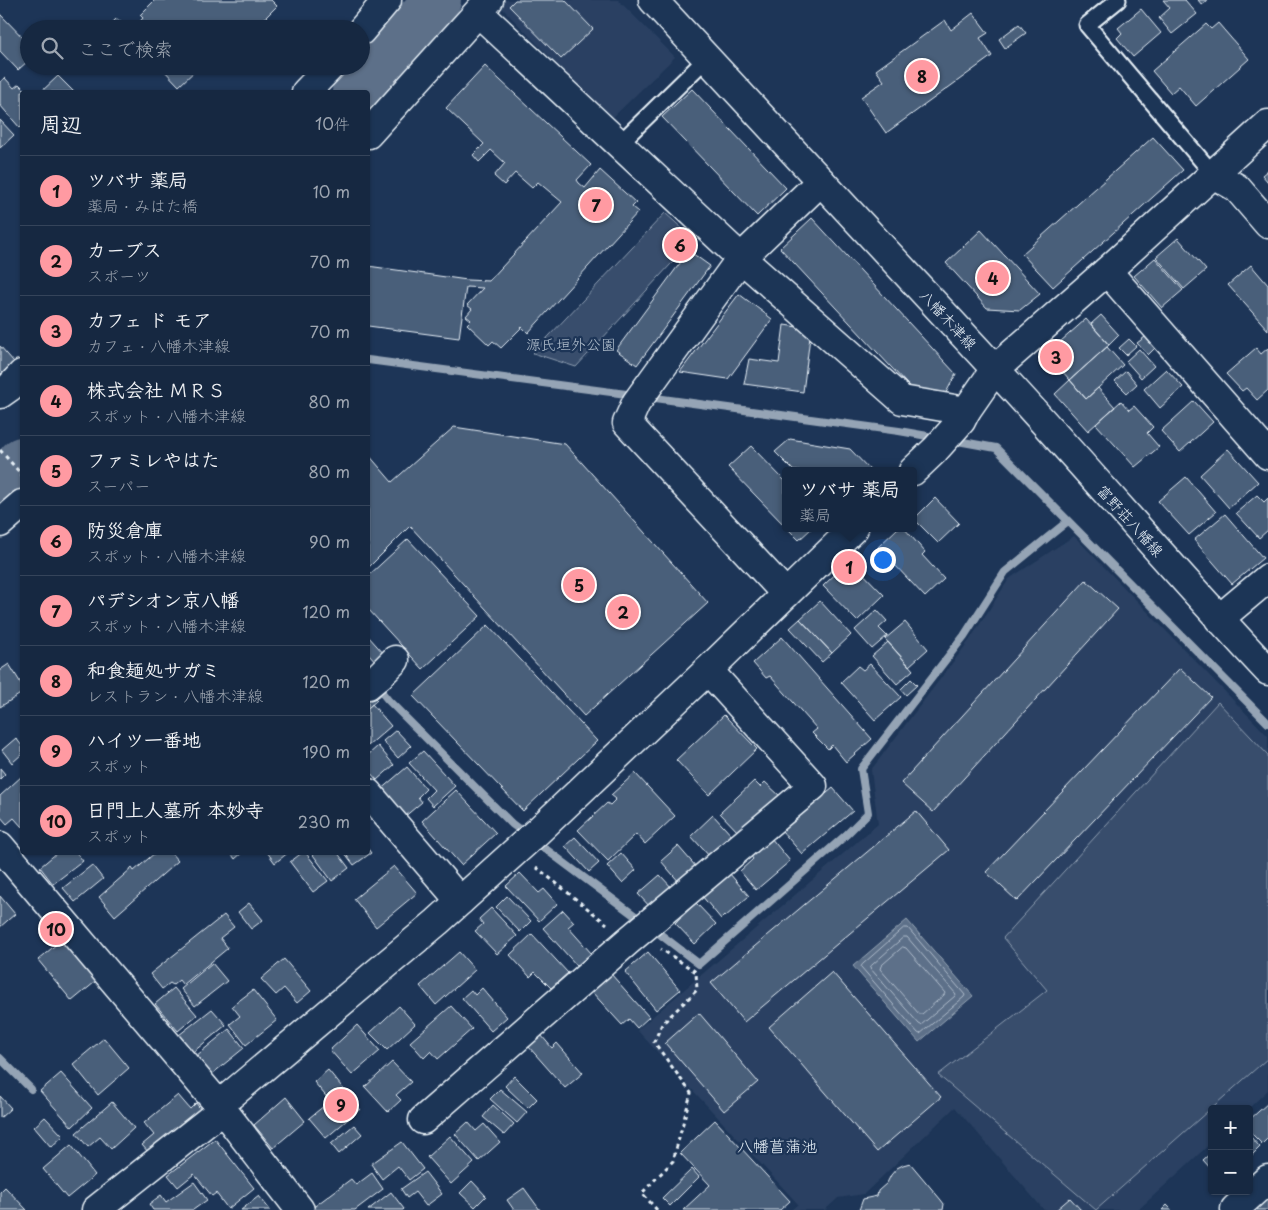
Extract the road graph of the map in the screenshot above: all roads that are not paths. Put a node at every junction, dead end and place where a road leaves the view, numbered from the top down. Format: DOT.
graph roads {
  1 [pos="387,0"];
  2 [pos="654,0"];
  3 [pos="1118,0"];
  4 [pos="482,4"];
  5 [pos="370,20"];
  6 [pos="707,58"];
  7 [pos="322,75"];
  8 [pos="308,90"];
  9 [pos="1268,124"];
  10 [pos="370,132"];
  11 [pos="619,144"];
  12 [pos="1213,174"];
  13 [pos="821,181"];
  14 [pos="1268,224"];
  15 [pos="741,258"];
  16 [pos="1107,271"];
  17 [pos="994,369"];
  18 [pos="20,376"];
  19 [pos="0,394"];
  20 [pos="963,416"];
  21 [pos="1268,455"];
  22 [pos="917,467"];
  23 [pos="20,506"];
  24 [pos="0,523"];
  25 [pos="850,532"];
  26 [pos="1268,578"];
  27 [pos="786,594"];
  28 [pos="1219,619"];
  29 [pos="708,670"];
  30 [pos="1268,671"];
  31 [pos="370,795"];
  32 [pos="0,846"];
  33 [pos="460,900"];
  34 [pos="220,1107"];
  35 [pos="423,1120"];
  36 [pos="1268,1178"];
  37 [pos="96,1210"];
  38 [pos="300,1210"];
  39 [pos="1237,1210"];
  1 -- 5 [label="street"];
  2 -- 6 [label="street, 八幡木津線"];
  3 -- 12 [label="lane"];
  4 -- 10 [label="street"];
  4 -- 11 [label="street"];
  6 -- 11 [label="lane"];
  6 -- 13 [label="street, 八幡木津線"];
  7 -- 8 [label="street"];
  9 -- 12 [label="street"];
  11 -- 15 [label="street"];
  12 -- 14 [label="street"];
  12 -- 16 [label="street"];
  13 -- 15 [label="street"];
  13 -- 17 [label="street, 八幡木津線"];
  15 -- 20 [label="street"];
  15 -- 27 [label="street"];
  16 -- 17 [label="street"];
  16 -- 21 [label="street"];
  17 -- 20 [label="street"];
  17 -- 28 [label="street, 富野荘八幡線"];
  18 -- 19 [label="street"];
  20 -- 22 [label="street"];
  23 -- 24 [label="street"];
  25 -- 27 [label="street"];
  26 -- 28 [label="street"];
  27 -- 29 [label="street"];
  28 -- 30 [label="street, 富野荘八幡線"];
  29 -- 33 [label="street"];
  29 -- 35 [label="street"];
  31 -- 33 [label="street"];
  32 -- 34 [label="street"];
  33 -- 34 [label="street"];
  34 -- 37 [label="street"];
  34 -- 38 [label="street"];
  36 -- 39 [label="street"];
}
